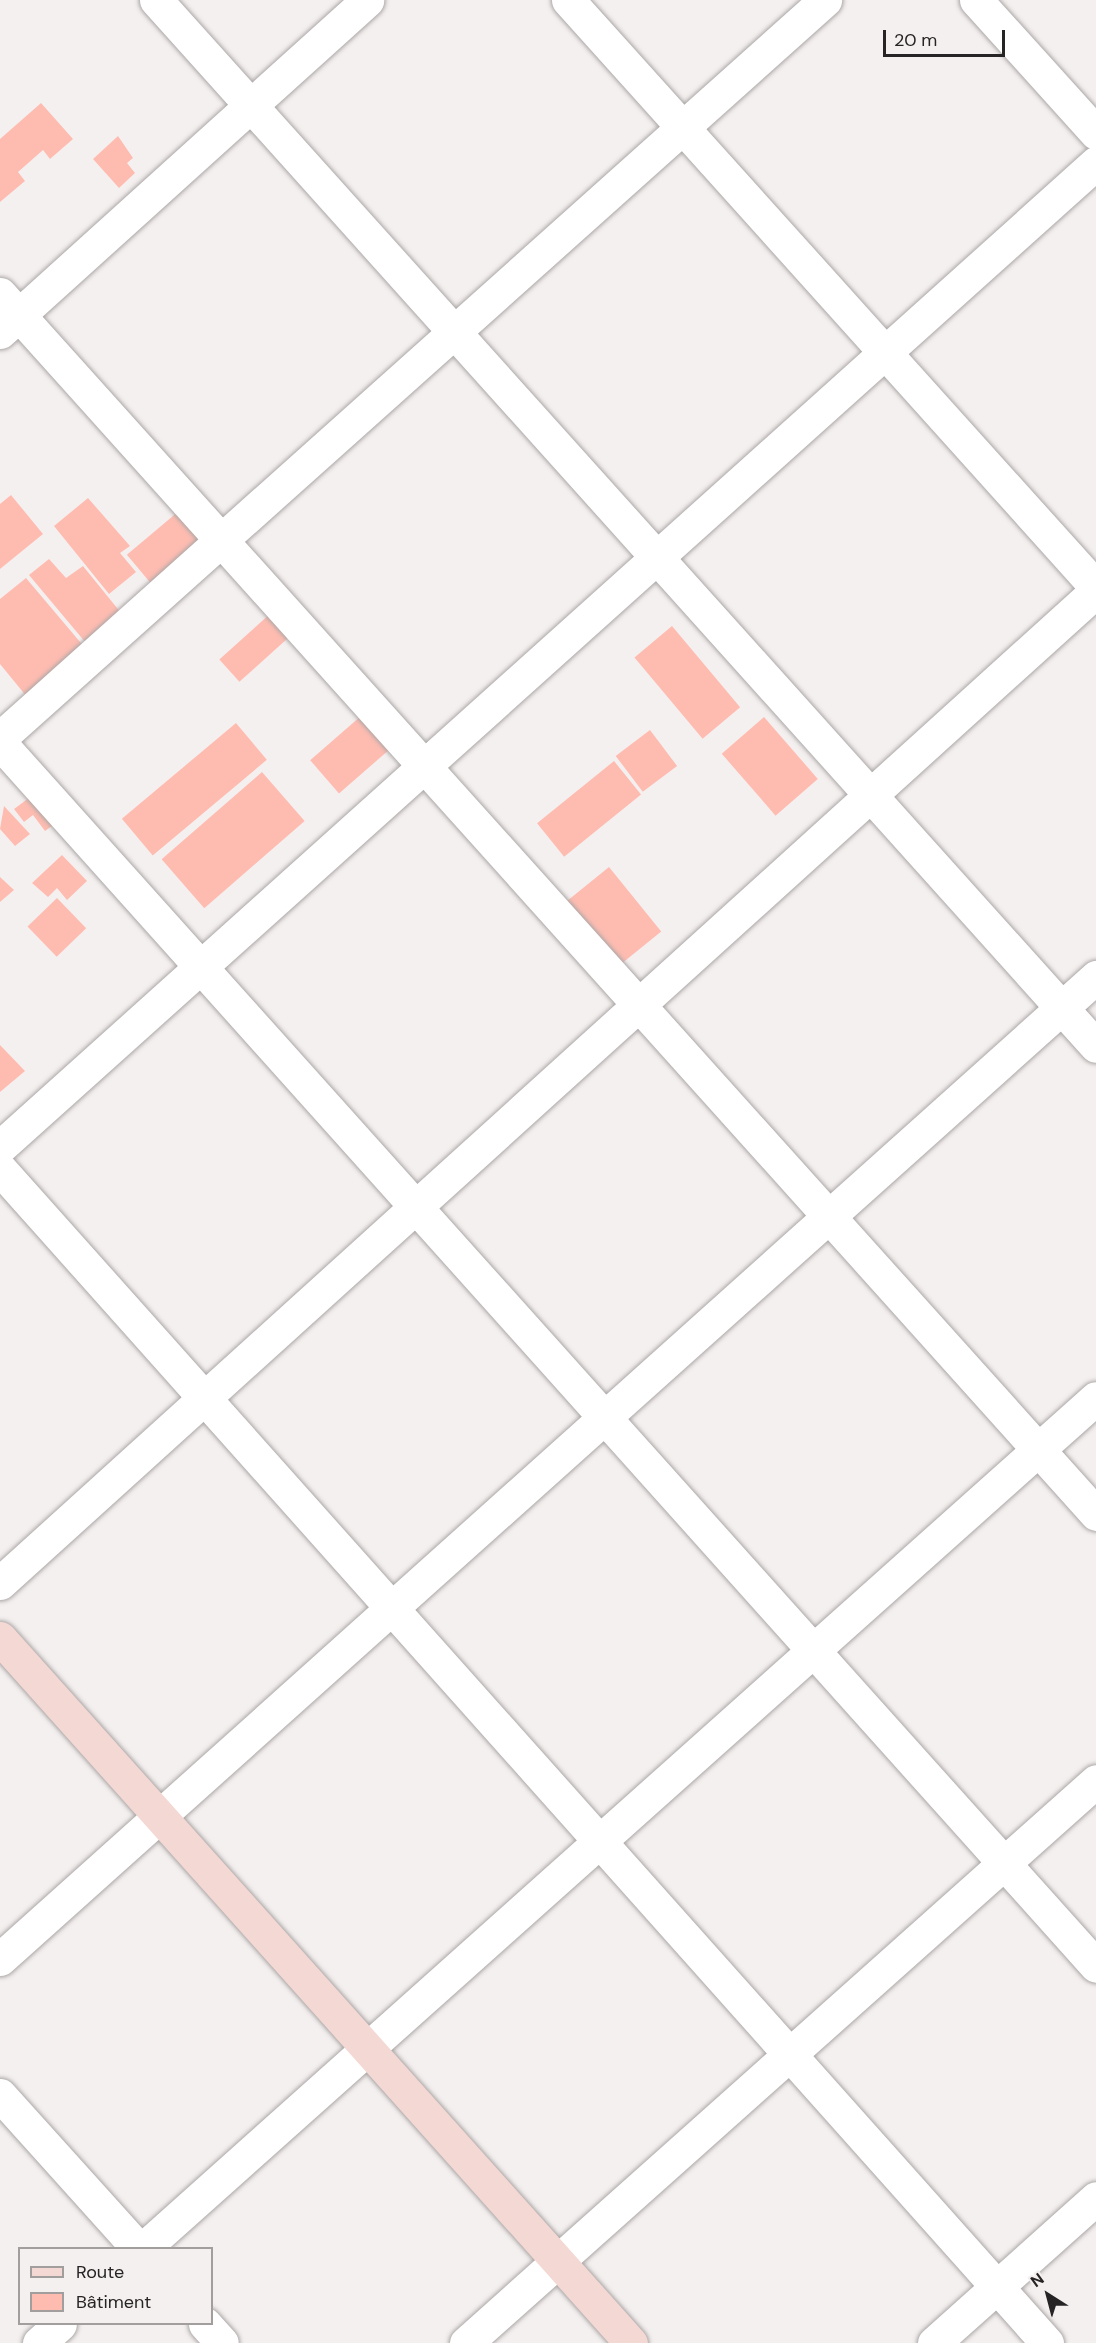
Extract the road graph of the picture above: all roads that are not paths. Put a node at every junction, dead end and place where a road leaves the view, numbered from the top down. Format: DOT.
graph roads {
  1 [pos="156,0"];
  2 [pos="367,0"];
  3 [pos="568,0"];
  4 [pos="825,0"];
  5 [pos="976,0"];
  6 [pos="250,105"];
  7 [pos="682,128"];
  8 [pos="1096,133"];
  9 [pos="1096,163"];
  10 [pos="6,313"];
  11 [pos="455,332"];
  12 [pos="885,352"];
  13 [pos="222,542"];
  14 [pos="657,557"];
  15 [pos="1096,589"];
  16 [pos="0,738"];
  17 [pos="0,743"];
  18 [pos="425,767"];
  19 [pos="870,795"];
  20 [pos="201,967"];
  21 [pos="1096,977"];
  22 [pos="639,1007"];
  23 [pos="1062,1008"];
  24 [pos="1096,1046"];
  25 [pos="0,1147"];
  26 [pos="0,1169"];
  27 [pos="416,1207"];
  28 [pos="830,1218"];
  29 [pos="204,1398"];
  30 [pos="1096,1398"];
  31 [pos="604,1418"];
  32 [pos="1038,1450"];
  33 [pos="1096,1514"];
  34 [pos="0,1583"];
  35 [pos="392,1608"];
  36 [pos="0,1638"];
  37 [pos="812,1650"];
  38 [pos="1096,1780"];
  39 [pos="159,1816"];
  40 [pos="600,1841"];
  41 [pos="1003,1863"];
  42 [pos="0,1959"];
  43 [pos="1096,1966"];
  44 [pos="367,2049"];
  45 [pos="789,2054"];
  46 [pos="0,2095"];
  47 [pos="1096,2198"];
  48 [pos="137,2247"];
  49 [pos="145,2247"];
  50 [pos="558,2261"];
  51 [pos="997,2287"];
  52 [pos="59,2325"];
  53 [pos="206,2325"];
  54 [pos="39,2343"];
  55 [pos="222,2343"];
  56 [pos="466,2343"];
  57 [pos="631,2343"];
  58 [pos="934,2343"];
  59 [pos="1047,2343"];
  1 -- 6 [label="street"];
  2 -- 6 [label="street"];
  3 -- 7 [label="street"];
  4 -- 7 [label="street"];
  5 -- 8 [label="street"];
  6 -- 10 [label="street"];
  6 -- 11 [label="street"];
  7 -- 11 [label="street"];
  7 -- 12 [label="street"];
  9 -- 12 [label="street"];
  10 -- 13 [label="street"];
  11 -- 13 [label="street"];
  11 -- 14 [label="street"];
  12 -- 14 [label="street"];
  12 -- 15 [label="street"];
  13 -- 16 [label="street"];
  13 -- 18 [label="street"];
  14 -- 18 [label="street"];
  14 -- 19 [label="street"];
  15 -- 19 [label="street"];
  17 -- 20 [label="street"];
  18 -- 20 [label="street"];
  18 -- 22 [label="street"];
  19 -- 22 [label="street"];
  19 -- 23 [label="street"];
  20 -- 25 [label="street"];
  20 -- 27 [label="street"];
  21 -- 23 [label="street"];
  22 -- 27 [label="street"];
  22 -- 28 [label="street"];
  23 -- 24 [label="street"];
  23 -- 28 [label="street"];
  26 -- 29 [label="street"];
  27 -- 29 [label="street"];
  27 -- 31 [label="street"];
  28 -- 31 [label="street"];
  28 -- 32 [label="street"];
  29 -- 34 [label="street"];
  29 -- 35 [label="street"];
  30 -- 32 [label="street"];
  31 -- 35 [label="street"];
  31 -- 37 [label="street"];
  32 -- 33 [label="street"];
  32 -- 37 [label="street"];
  35 -- 39 [label="street"];
  35 -- 40 [label="street"];
  36 -- 39 [label="street"];
  37 -- 40 [label="street"];
  37 -- 41 [label="street"];
  38 -- 41 [label="street"];
  39 -- 42 [label="street"];
  39 -- 44 [label="street"];
  40 -- 44 [label="street"];
  40 -- 45 [label="street"];
  41 -- 43 [label="street"];
  41 -- 45 [label="street"];
  44 -- 49 [label="street"];
  44 -- 50 [label="street"];
  45 -- 50 [label="street"];
  45 -- 51 [label="street"];
  46 -- 48 [label="street"];
  47 -- 51 [label="street"];
  50 -- 56 [label="street"];
  50 -- 57 [label="street"];
  51 -- 58 [label="street"];
  51 -- 59 [label="street"];
  52 -- 54 [label="street"];
  53 -- 55 [label="street"];
}
